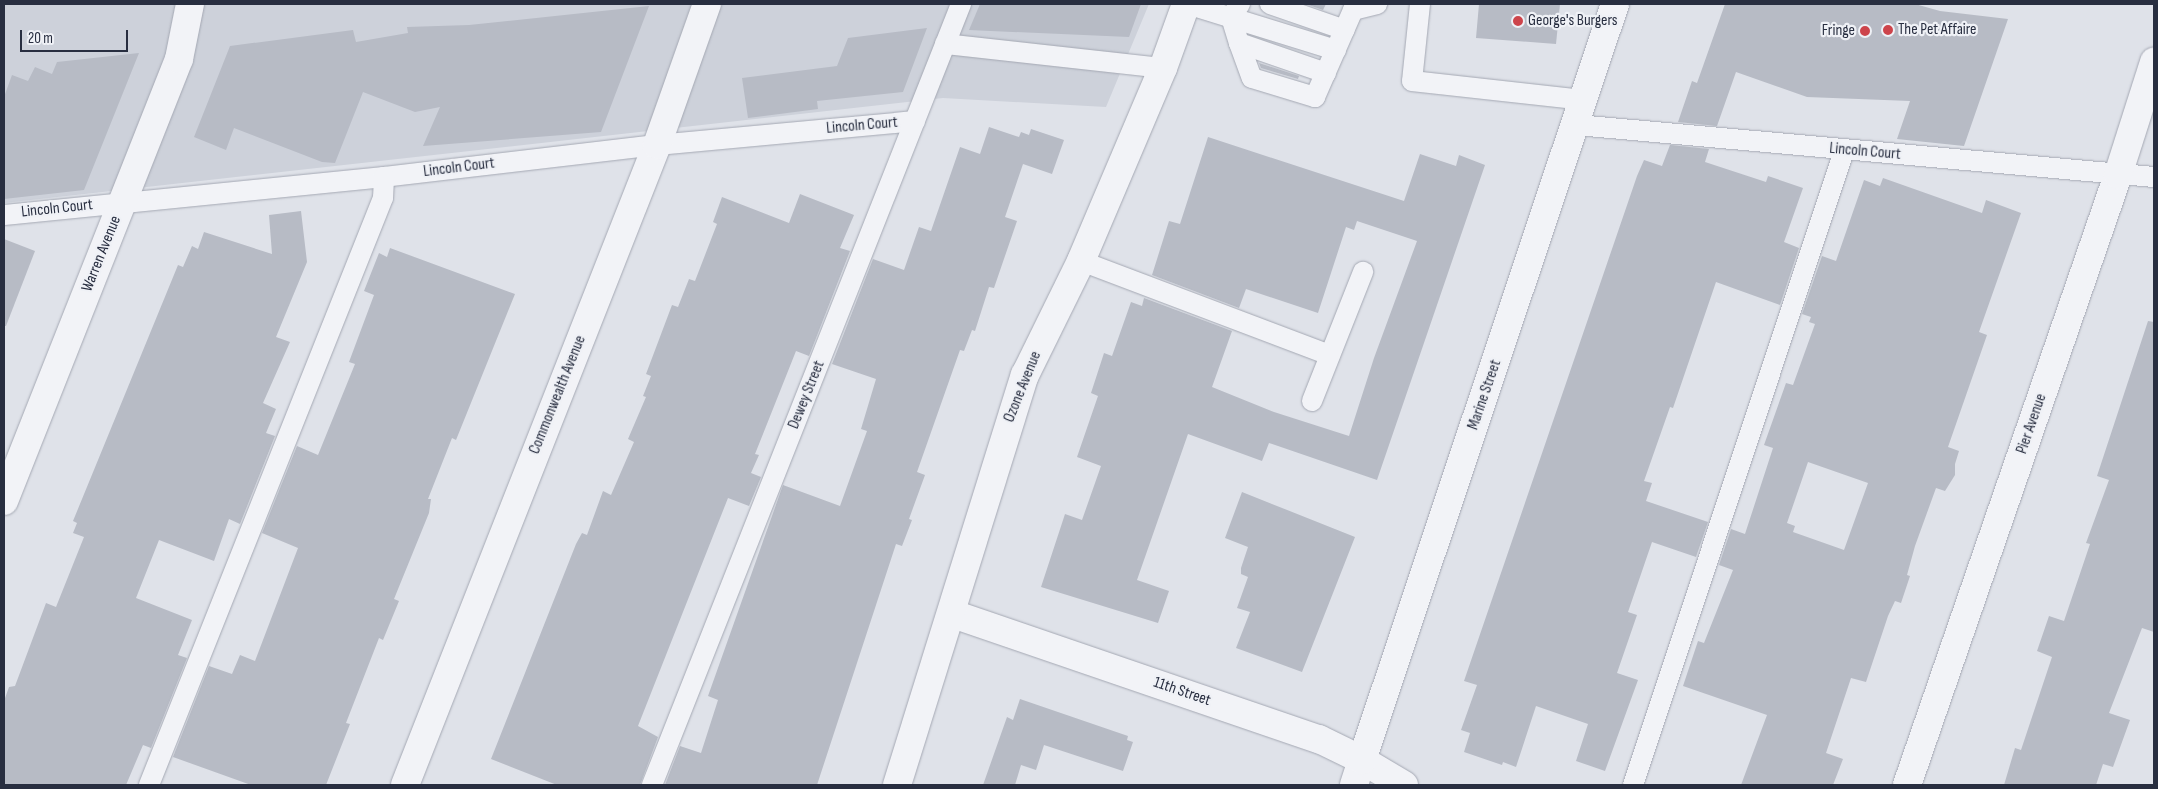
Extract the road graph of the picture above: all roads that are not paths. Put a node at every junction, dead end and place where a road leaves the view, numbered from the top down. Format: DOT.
graph roads {
  1 [pos="190,4"];
  2 [pos="707,4"];
  3 [pos="961,4"];
  4 [pos="1187,4"];
  5 [pos="1270,4"];
  6 [pos="1377,4"];
  7 [pos="1420,4"];
  8 [pos="1615,4"];
  9 [pos="1344,7"];
  10 [pos="1236,10"];
  11 [pos="1345,30"];
  12 [pos="1239,43"];
  13 [pos="945,44"];
  14 [pos="1336,50"];
  15 [pos="2154,62"];
  16 [pos="1163,68"];
  17 [pos="1326,73"];
  18 [pos="1581,112"];
  19 [pos="915,121"];
  20 [pos="657,145"];
  21 [pos="1844,150"];
  22 [pos="2118,175"];
  23 [pos="384,177"];
  24 [pos="2154,177"];
  25 [pos="123,202"];
  26 [pos="4,215"];
  27 [pos="1082,261"];
  28 [pos="1363,272"];
  29 [pos="1330,355"];
  30 [pos="1312,401"];
  31 [pos="4,501"];
  32 [pos="953,614"];
  33 [pos="1362,760"];
  34 [pos="149,785"];
  35 [pos="405,785"];
  36 [pos="652,785"];
  37 [pos="898,785"];
  38 [pos="1354,785"];
  39 [pos="1404,785"];
  40 [pos="1633,785"];
  41 [pos="1907,785"];
  1 -- 25 [label="street, Warren Avenue"];
  2 -- 20 [label="street, Commonwealth Avenue"];
  3 -- 13 [label="lane, Dewey Street"];
  4 -- 10 [label="lane"];
  4 -- 16 [label="street, Ozone Avenue"];
  5 -- 11 [label="lane"];
  6 -- 9 [label="lane"];
  7 -- 18 [label="lane, Lincoln Court"];
  8 -- 18 [label="street, Marine Street"];
  9 -- 11 [label="lane"];
  10 -- 12 [label="lane"];
  10 -- 14 [label="lane"];
  11 -- 14 [label="lane"];
  12 -- 17 [label="lane"];
  12 -- 17 [label="lane"];
  13 -- 16 [label="lane"];
  13 -- 19 [label="lane, Dewey Street"];
  14 -- 17 [label="lane"];
  15 -- 22 [label="street, Pier Avenue"];
  16 -- 27 [label="street, Ozone Avenue"];
  18 -- 21 [label="lane, Lincoln Court"];
  18 -- 33 [label="street, Marine Street"];
  19 -- 20 [label="lane, Lincoln Court"];
  19 -- 36 [label="lane, Dewey Street"];
  20 -- 23 [label="lane, Lincoln Court"];
  20 -- 35 [label="street, Commonwealth Avenue"];
  21 -- 22 [label="lane, Lincoln Court"];
  21 -- 40 [label="lane"];
  22 -- 24 [label="lane, Lincoln Court"];
  22 -- 41 [label="street, Pier Avenue"];
  23 -- 25 [label="lane, Lincoln Court"];
  23 -- 34 [label="lane"];
  25 -- 26 [label="lane, Lincoln Court"];
  25 -- 31 [label="street, Warren Avenue"];
  27 -- 29 [label="lane"];
  27 -- 32 [label="street, Ozone Avenue"];
  28 -- 29 [label="lane"];
  29 -- 30 [label="lane"];
  32 -- 33 [label="street, 11th Street"];
  32 -- 37 [label="street, Ozone Avenue"];
  33 -- 38 [label="street, Marine Street"];
  33 -- 39 [label="street, 11th Street"];
}
